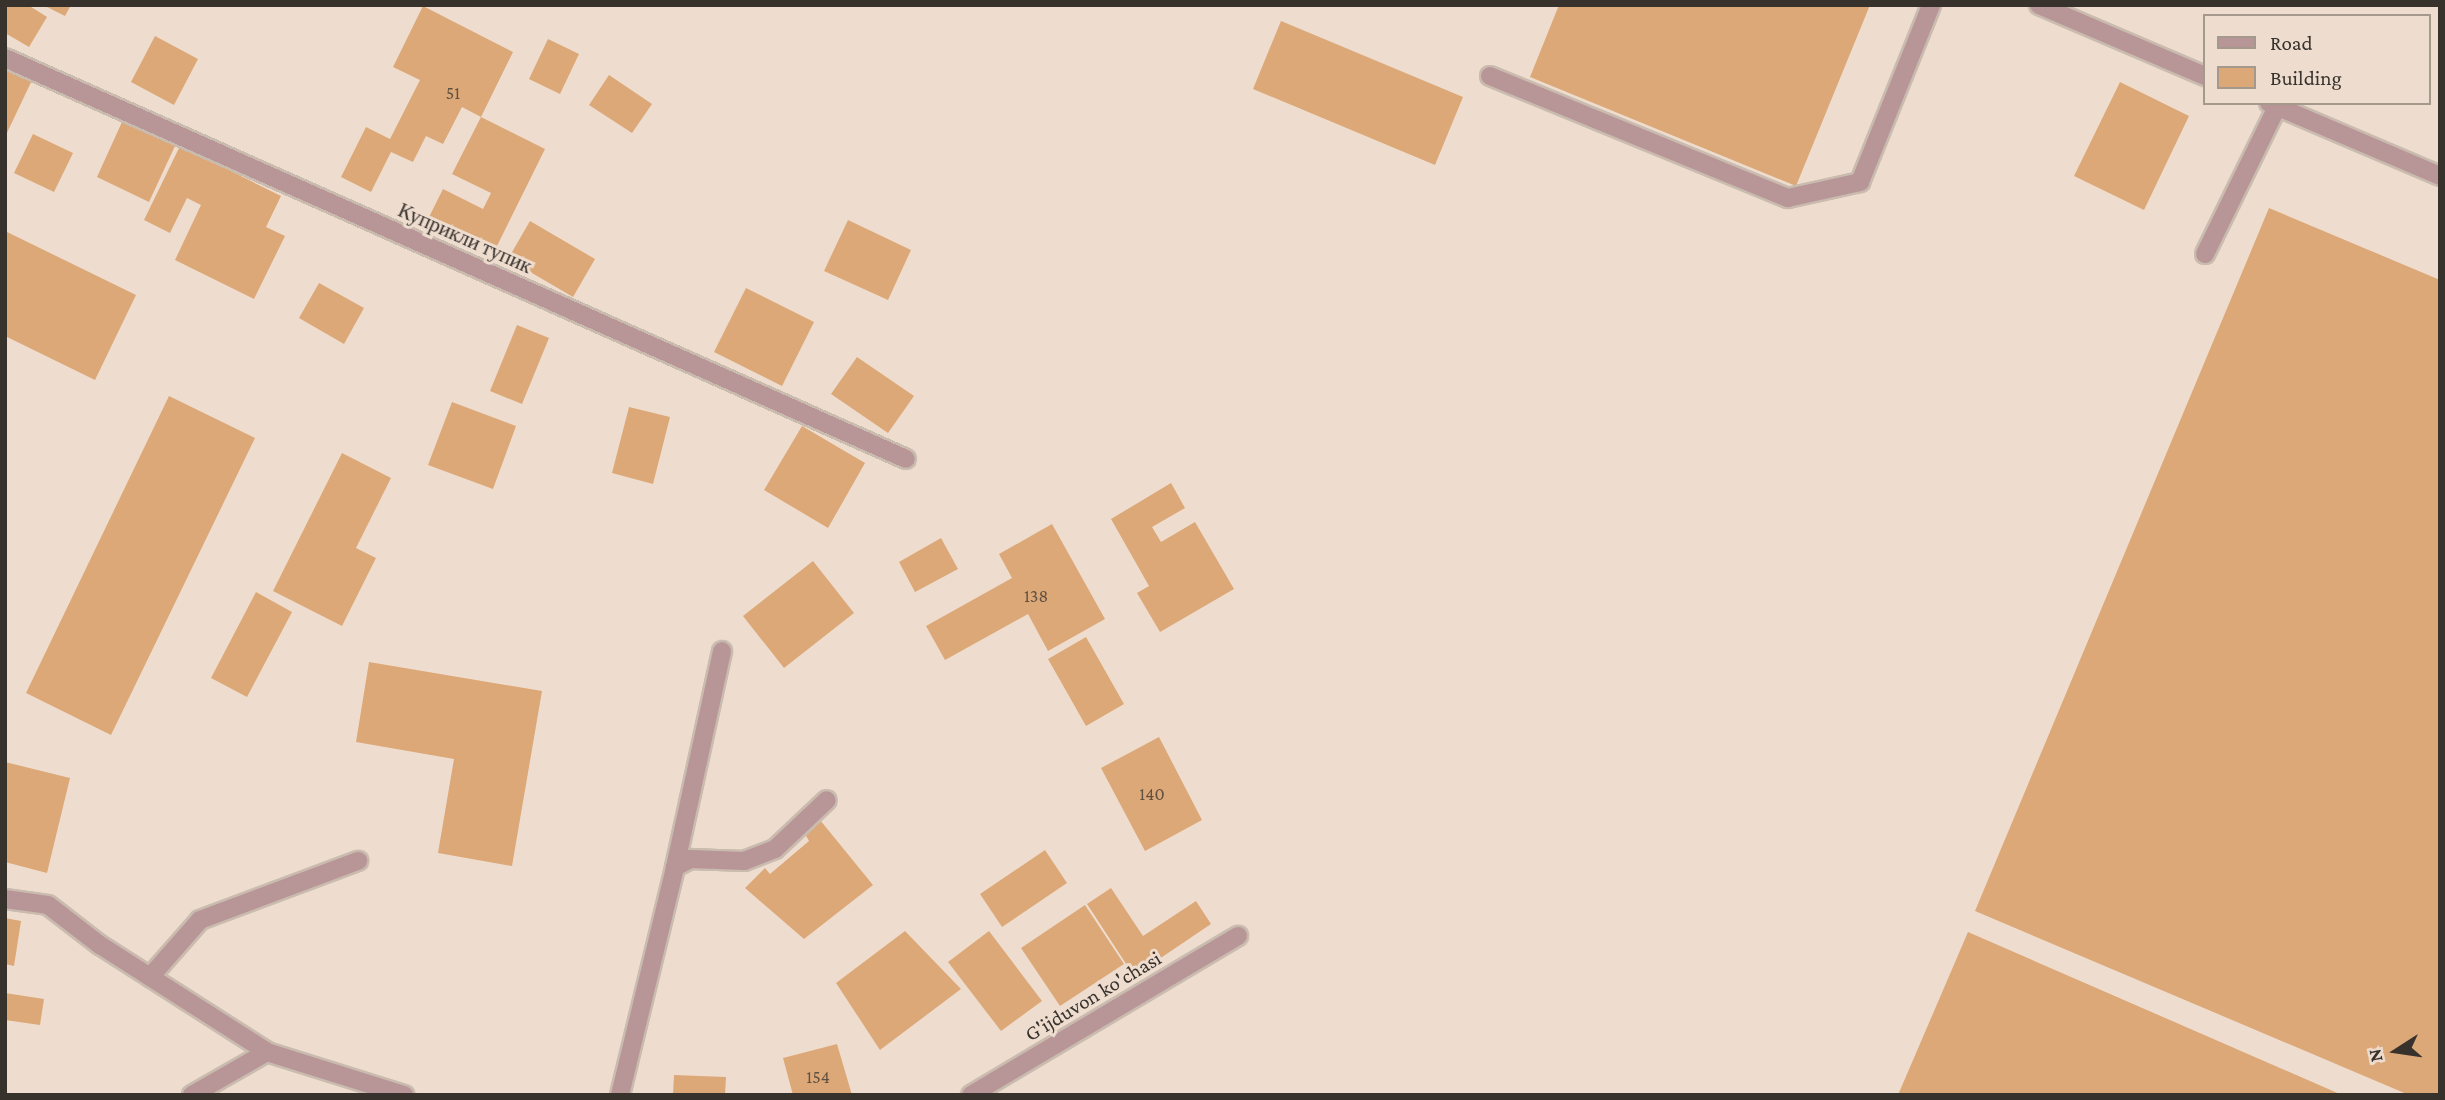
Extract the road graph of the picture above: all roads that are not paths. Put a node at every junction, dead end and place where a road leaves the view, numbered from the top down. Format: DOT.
graph roads {
  1 [pos="1931,5"];
  2 [pos="2039,5"];
  3 [pos="5,58"];
  4 [pos="1490,76"];
  5 [pos="2204,76"];
  6 [pos="2273,105"];
  7 [pos="2440,176"];
  8 [pos="2205,254"];
  9 [pos="906,459"];
  10 [pos="722,651"];
  11 [pos="827,800"];
  12 [pos="358,861"];
  13 [pos="675,867"];
  14 [pos="5,899"];
  15 [pos="1238,936"];
  16 [pos="150,977"];
  17 [pos="267,1052"];
  18 [pos="192,1095"];
  19 [pos="404,1095"];
  20 [pos="620,1095"];
  21 [pos="971,1095"];
  1 -- 4 [label="lane"];
  2 -- 5 [label="lane"];
  3 -- 9 [label="lane, Куприкли тупик"];
  6 -- 7 [label="lane"];
  6 -- 8 [label="lane"];
  10 -- 13 [label="lane"];
  11 -- 13 [label="lane"];
  12 -- 16 [label="lane"];
  13 -- 20 [label="lane"];
  14 -- 16 [label="lane"];
  15 -- 21 [label="lane, G'ijduvon ko'chasi"];
  16 -- 17 [label="lane"];
  17 -- 18 [label="lane"];
  17 -- 19 [label="lane"];
}
